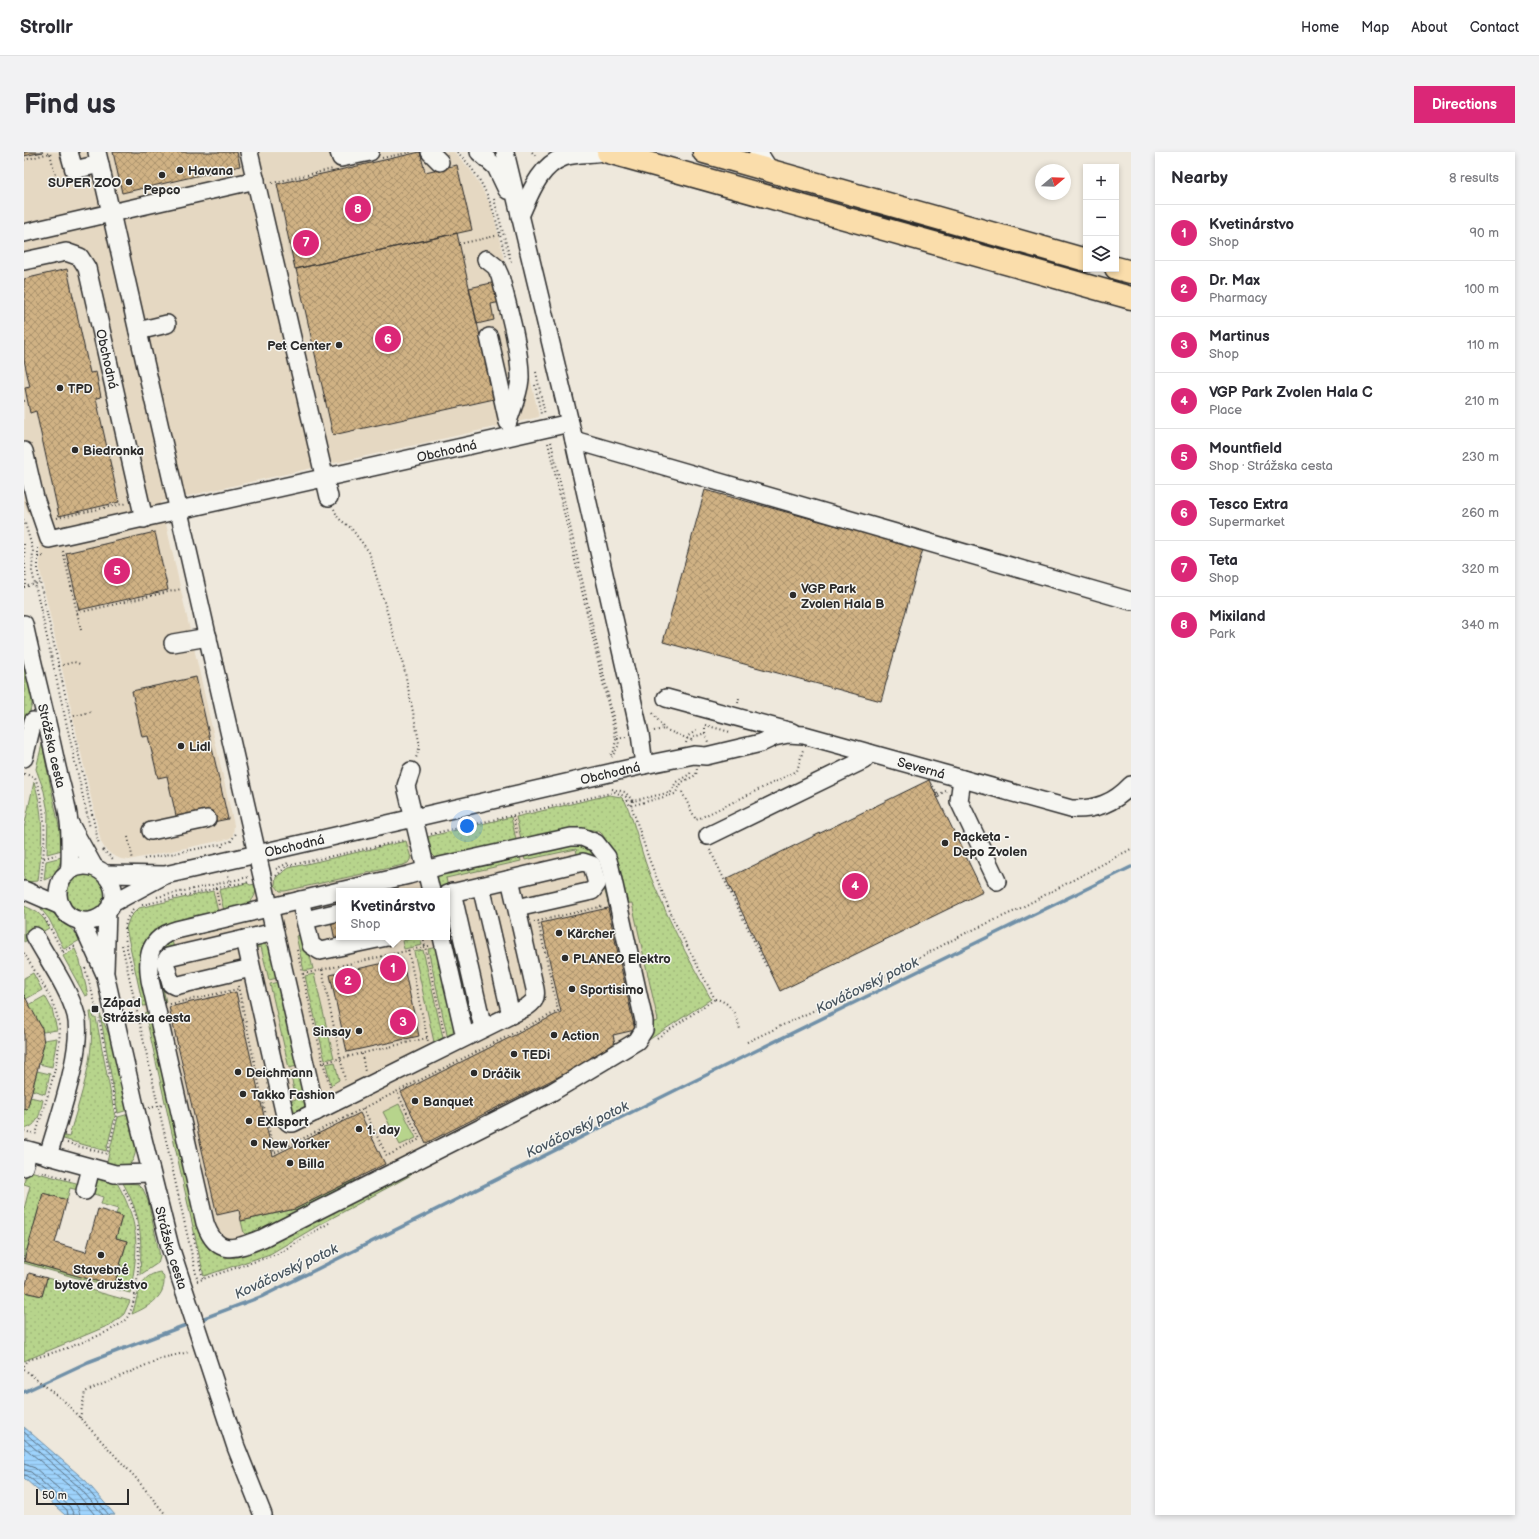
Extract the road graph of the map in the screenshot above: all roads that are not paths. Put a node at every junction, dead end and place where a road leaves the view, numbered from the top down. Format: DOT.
graph roads {
  1 [pos="69,152"];
  2 [pos="249,152"];
  3 [pos="339,152"];
  4 [pos="370,152"];
  5 [pos="479,152"];
  6 [pos="505,152"];
  7 [pos="604,152"];
  8 [pos="608,152"];
  9 [pos="704,152"];
  10 [pos="758,152"];
  11 [pos="99,158"];
  12 [pos="771,172"];
  13 [pos="256,180"];
  14 [pos="111,213"];
  15 [pos="520,216"];
  16 [pos="24,233"];
  17 [pos="54,254"];
  18 [pos="1083,259"];
  19 [pos="486,260"];
  20 [pos="24,261"];
  21 [pos="1119,269"];
  22 [pos="24,271"];
  23 [pos="1131,272"];
  24 [pos="1131,298"];
  25 [pos="167,324"];
  26 [pos="138,331"];
  27 [pos="489,337"];
  28 [pos="570,423"];
  29 [pos="509,428"];
  30 [pos="574,440"];
  31 [pos="24,451"];
  32 [pos="324,478"];
  33 [pos="329,497"];
  34 [pos="179,511"];
  35 [pos="144,519"];
  36 [pos="1131,601"];
  37 [pos="24,628"];
  38 [pos="208,636"];
  39 [pos="173,643"];
  40 [pos="666,698"];
  41 [pos="33,721"];
  42 [pos="806,736"];
  43 [pos="25,751"];
  44 [pos="868,753"];
  45 [pos="644,765"];
  46 [pos="411,771"];
  47 [pos="962,779"];
  48 [pos="1131,785"];
  49 [pos="207,819"];
  50 [pos="69,822"];
  51 [pos="417,831"];
  52 [pos="151,832"];
  53 [pos="705,837"];
  54 [pos="257,854"];
  55 [pos="103,867"];
  56 [pos="426,870"];
  57 [pos="165,875"];
  58 [pos="65,876"];
  59 [pos="510,879"];
  60 [pos="997,881"];
  61 [pos="387,886"];
  62 [pos="481,886"];
  63 [pos="368,888"];
  64 [pos="430,888"];
  65 [pos="25,890"];
  66 [pos="336,892"];
  67 [pos="450,893"];
  68 [pos="300,900"];
  69 [pos="61,906"];
  70 [pos="269,907"];
  71 [pos="109,908"];
  72 [pos="517,908"];
  73 [pos="336,913"];
  74 [pos="305,920"];
  75 [pos="81,921"];
  76 [pos="275,932"];
  77 [pos="35,936"];
  78 [pos="245,939"];
  79 [pos="373,940"];
  80 [pos="443,940"];
  81 [pos="252,968"];
  82 [pos="105,974"];
  83 [pos="510,1015"];
  84 [pos="483,1028"];
  85 [pos="464,1036"];
  86 [pos="316,1112"];
  87 [pos="48,1156"];
  88 [pos="26,1160"];
  89 [pos="91,1168"];
  90 [pos="151,1173"];
  91 [pos="86,1188"];
  92 [pos="263,1515"];
  1 -- 11 [label="street, Obchodná"];
  2 -- 13 [label="street"];
  3 -- 4 [label="street"];
  5 -- 15 [label="street"];
  6 -- 15 [label="street"];
  7 -- 15 [label="street"];
  8 -- 24 [label="main road"];
  9 -- 12 [label="main road"];
  10 -- 12 [label="street"];
  11 -- 14 [label="street, Obchodná"];
  12 -- 18 [label="main road"];
  13 -- 14 [label="street"];
  13 -- 32 [label="street"];
  14 -- 16 [label="street"];
  14 -- 26 [label="street, Obchodná"];
  15 -- 28 [label="street, Obchodná"];
  17 -- 20 [label="street, Obchodná"];
  17 -- 22 [label="street"];
  17 -- 35 [label="street, Obchodná"];
  19 -- 29 [label="street"];
  21 -- 23 [label="main road"];
  25 -- 26 [label="street"];
  26 -- 34 [label="street, Obchodná"];
  27 -- 29 [label="street"];
  28 -- 29 [label="street, Obchodná"];
  28 -- 30 [label="street, Obchodná"];
  29 -- 32 [label="street, Obchodná"];
  30 -- 36 [label="street"];
  30 -- 45 [label="street, Obchodná"];
  31 -- 35 [label="street, Obchodná"];
  32 -- 33 [label="street"];
  32 -- 34 [label="street, Obchodná"];
  34 -- 35 [label="street, Obchodná"];
  34 -- 38 [label="street, Obchodná"];
  37 -- 50 [label="street, Strážska cesta"];
  38 -- 39 [label="street"];
  38 -- 54 [label="street, Obchodná"];
  40 -- 42 [label="street"];
  41 -- 43 [label="street"];
  42 -- 44 [label="street, Severná"];
  42 -- 45 [label="street, Severná"];
  44 -- 47 [label="street, Severná"];
  44 -- 53 [label="street"];
  45 -- 51 [label="street, Obchodná"];
  46 -- 51 [label="street"];
  47 -- 48 [label="street"];
  47 -- 60 [label="street, Severná"];
  49 -- 52 [label="street"];
  50 -- 55 [label="street, Strážska cesta"];
  50 -- 58 [label="street, Strážska cesta"];
  51 -- 54 [label="street, Obchodná"];
  51 -- 56 [label="street"];
  54 -- 57 [label="street, Obchodná"];
  54 -- 70 [label="street"];
  55 -- 57 [label="street, Obchodná"];
  55 -- 58 [label="street"];
  55 -- 71 [label="street, Strážska cesta"];
  56 -- 61 [label="street"];
  56 -- 64 [label="street"];
  56 -- 70 [label="street"];
  57 -- 71 [label="street, Obchodná"];
  58 -- 65 [label="street"];
  58 -- 69 [label="street, Strážska cesta"];
  59 -- 62 [label="street"];
  59 -- 72 [label="street"];
  59 -- 72 [label="street"];
  61 -- 63 [label="street"];
  62 -- 67 [label="street"];
  62 -- 83 [label="street"];
  65 -- 69 [label="street"];
  66 -- 68 [label="street"];
  67 -- 84 [label="street"];
  68 -- 70 [label="street"];
  68 -- 74 [label="street"];
  69 -- 75 [label="street"];
  70 -- 76 [label="street"];
  71 -- 75 [label="street"];
  71 -- 82 [label="street, Strážska cesta"];
  72 -- 83 [label="street"];
  73 -- 74 [label="street"];
  74 -- 79 [label="street"];
  75 -- 82 [label="street, Strážska cesta"];
  76 -- 78 [label="street"];
  76 -- 86 [label="street"];
  77 -- 87 [label="street"];
  78 -- 81 [label="street"];
  78 -- 81 [label="street"];
  80 -- 85 [label="street"];
  81 -- 86 [label="street"];
  82 -- 90 [label="street, Strážska cesta"];
  83 -- 84 [label="street"];
  84 -- 85 [label="street"];
  85 -- 86 [label="street"];
  87 -- 88 [label="street"];
  87 -- 89 [label="street"];
  89 -- 90 [label="street"];
  89 -- 91 [label="street"];
  90 -- 92 [label="street, Strážska cesta"];
}
